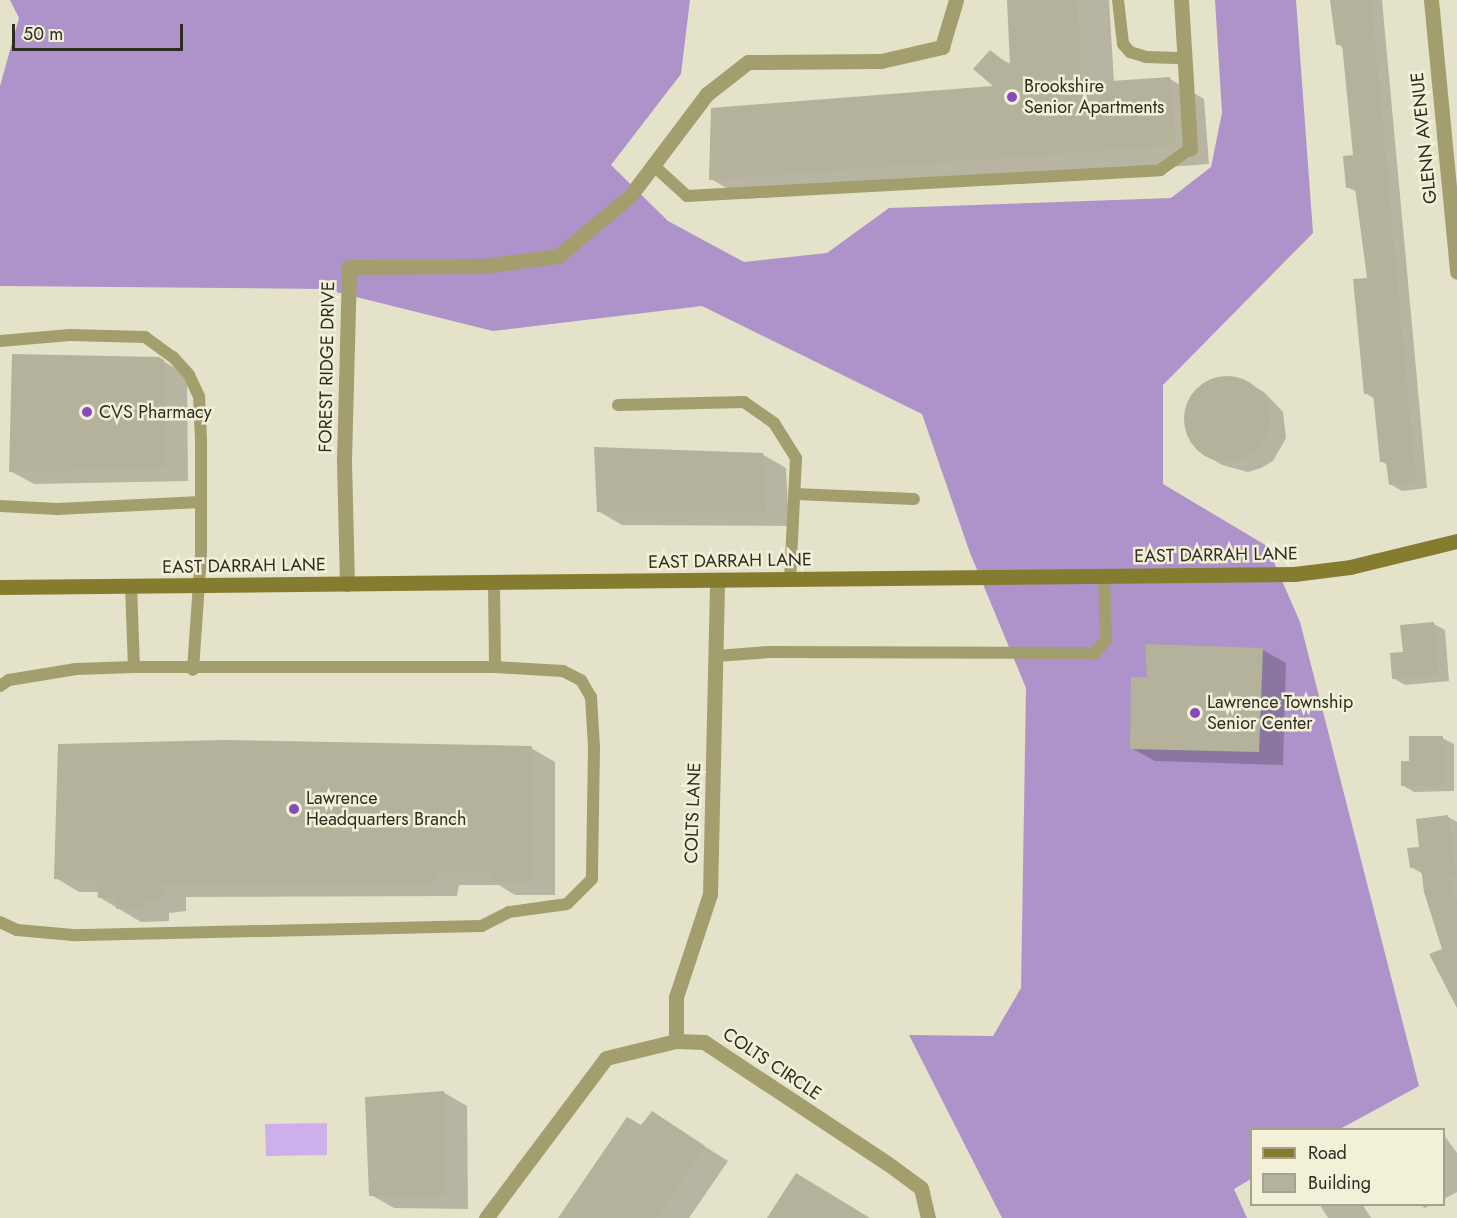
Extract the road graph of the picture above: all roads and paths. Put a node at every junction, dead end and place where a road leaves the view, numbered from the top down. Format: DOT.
graph roads {
  1 [pos="956,0"];
  2 [pos="1118,0"];
  3 [pos="1181,0"];
  4 [pos="1431,0"];
  5 [pos="1184,58"];
  6 [pos="1450,138"];
  7 [pos="1190,149"];
  8 [pos="653,165"];
  9 [pos="1457,272"];
  10 [pos="0,341"];
  11 [pos="618,405"];
  12 [pos="795,494"];
  13 [pos="914,499"];
  14 [pos="201,502"];
  15 [pos="0,506"];
  16 [pos="1457,541"];
  17 [pos="1104,577"];
  18 [pos="790,580"];
  19 [pos="717,581"];
  20 [pos="494,583"];
  21 [pos="347,584"];
  22 [pos="131,586"];
  23 [pos="198,586"];
  24 [pos="0,587"];
  25 [pos="717,656"];
  26 [pos="495,667"];
  27 [pos="134,668"];
  28 [pos="193,670"];
  29 [pos="0,686"];
  30 [pos="0,922"];
  31 [pos="676,1041"];
  32 [pos="486,1218"];
  33 [pos="928,1218"];
  1 -- 8 [label="street, FOREST RIDGE DRIVE"];
  2 -- 5 [label="lane"];
  3 -- 5 [label="street"];
  4 -- 6 [label="street, GLENN AVENUE"];
  5 -- 7 [label="street"];
  6 -- 9 [label="street, GLENN AVENUE"];
  7 -- 8 [label="lane"];
  8 -- 21 [label="street, FOREST RIDGE DRIVE"];
  10 -- 14 [label="lane"];
  11 -- 12 [label="lane"];
  12 -- 13 [label="lane"];
  12 -- 18 [label="lane"];
  14 -- 15 [label="lane"];
  14 -- 23 [label="lane"];
  16 -- 17 [label="street, EAST DARRAH LANE"];
  17 -- 18 [label="street, EAST DARRAH LANE"];
  17 -- 25 [label="lane"];
  18 -- 19 [label="street, EAST DARRAH LANE"];
  19 -- 20 [label="street, EAST DARRAH LANE"];
  19 -- 25 [label="street, COLTS LANE"];
  20 -- 21 [label="street, EAST DARRAH LANE"];
  20 -- 26 [label="lane"];
  21 -- 23 [label="street, EAST DARRAH LANE"];
  22 -- 23 [label="street, EAST DARRAH LANE"];
  22 -- 24 [label="street, EAST DARRAH LANE"];
  22 -- 27 [label="lane"];
  23 -- 28 [label="lane"];
  25 -- 31 [label="street, COLTS LANE"];
  26 -- 28 [label="lane"];
  26 -- 30 [label="lane"];
  27 -- 28 [label="lane"];
  27 -- 29 [label="lane"];
  31 -- 32 [label="street, COLTS CIRCLE"];
  31 -- 33 [label="street, COLTS CIRCLE"];
}
